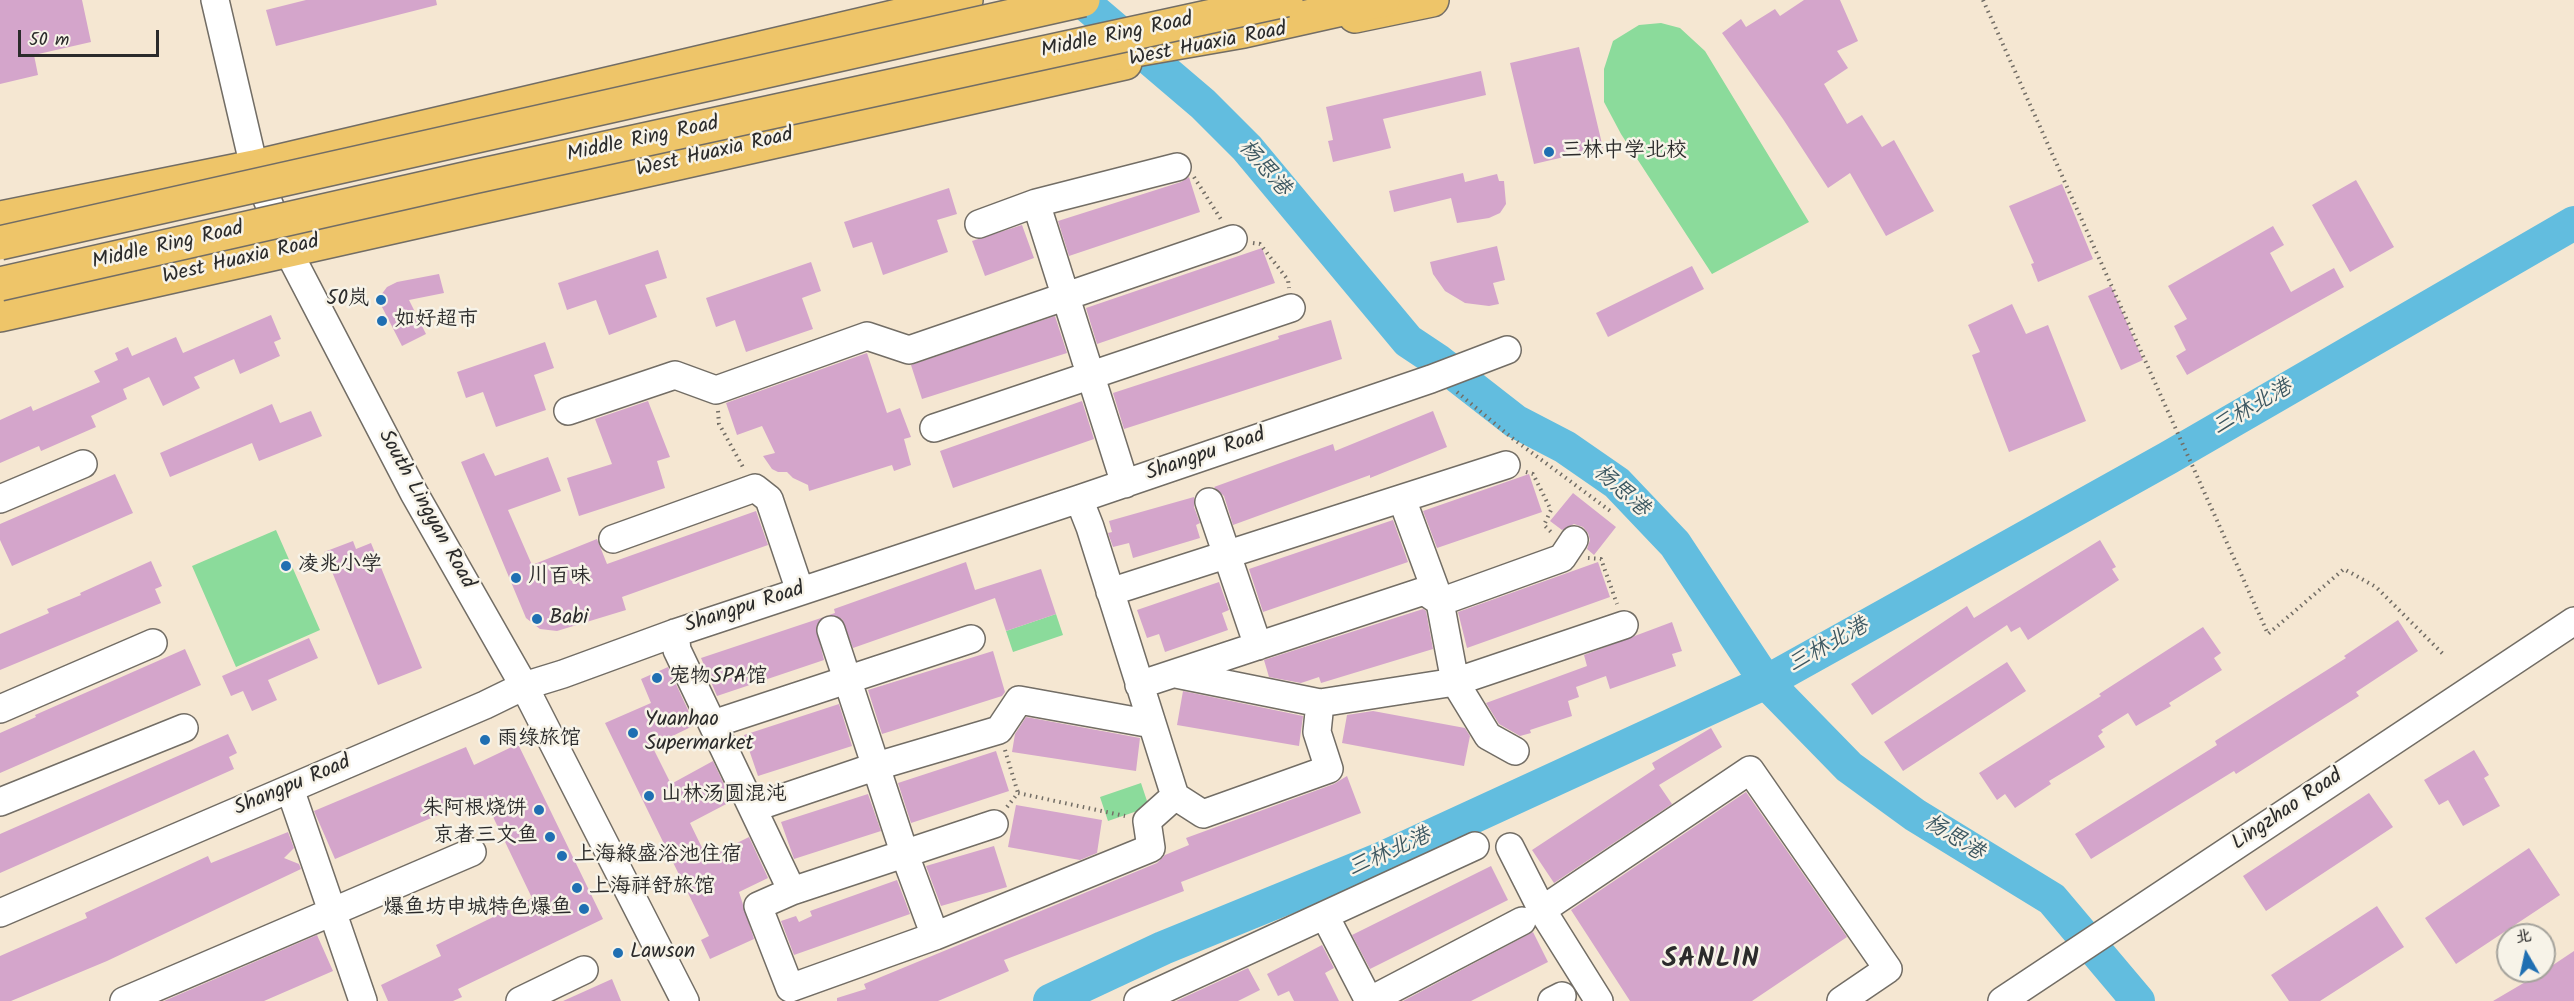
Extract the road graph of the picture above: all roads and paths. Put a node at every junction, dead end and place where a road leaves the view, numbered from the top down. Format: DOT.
graph roads {
  1 [pos="215,0"];
  2 [pos="1046,0"];
  3 [pos="1083,0"];
  4 [pos="1286,0"];
  5 [pos="1383,0"];
  6 [pos="1432,0"];
  7 [pos="1983,0"];
  8 [pos="977,11"];
  9 [pos="783,111"];
  10 [pos="254,166"];
  11 [pos="1177,167"];
  12 [pos="1036,203"];
  13 [pos="0,218"];
  14 [pos="980,224"];
  15 [pos="1233,239"];
  16 [pos="0,243"];
  17 [pos="288,251"];
  18 [pos="0,285"];
  19 [pos="1066,298"];
  20 [pos="1291,308"];
  21 [pos="0,315"];
  22 [pos="1507,350"];
  23 [pos="1090,374"];
  24 [pos="1441,382"];
  25 [pos="716,390"];
  26 [pos="568,411"];
  27 [pos="934,428"];
  28 [pos="83,464"];
  29 [pos="1506,465"];
  30 [pos="1125,484"];
  31 [pos="755,488"];
  32 [pos="0,499"];
  33 [pos="1402,499"];
  34 [pos="1079,500"];
  35 [pos="1209,502"];
  36 [pos="1613,513"];
  37 [pos="613,539"];
  38 [pos="1574,540"];
  39 [pos="1227,555"];
  40 [pos="800,591"];
  41 [pos="1110,592"];
  42 [pos="1440,602"];
  43 [pos="2574,621"];
  44 [pos="1624,625"];
  45 [pos="831,630"];
  46 [pos="675,633"];
  47 [pos="971,639"];
  48 [pos="153,643"];
  49 [pos="1258,646"];
  50 [pos="2445,656"];
  51 [pos="1175,673"];
  52 [pos="849,678"];
  53 [pos="1455,682"];
  54 [pos="1139,685"];
  55 [pos="524,686"];
  56 [pos="1320,703"];
  57 [pos="0,709"];
  58 [pos="713,724"];
  59 [pos="1152,724"];
  60 [pos="184,728"];
  61 [pos="999,730"];
  62 [pos="1515,750"];
  63 [pos="877,766"];
  64 [pos="290,789"];
  65 [pos="1018,793"];
  66 [pos="1175,796"];
  67 [pos="0,802"];
  68 [pos="753,808"];
  69 [pos="1147,821"];
  70 [pos="994,824"];
  71 [pos="1475,846"];
  72 [pos="1510,847"];
  73 [pos="472,852"];
  74 [pos="905,855"];
  75 [pos="792,891"];
  76 [pos="332,912"];
  77 [pos="0,913"];
  78 [pos="1325,916"];
  79 [pos="1532,916"];
  80 [pos="935,936"];
  81 [pos="584,970"];
  82 [pos="360,1000"];
  83 [pos="124,1001"];
  84 [pos="520,1001"];
  85 [pos="685,1001"];
  86 [pos="1138,1001"];
  87 [pos="1369,1001"];
  88 [pos="1599,1001"];
  89 [pos="1841,1001"];
  90 [pos="2002,1001"];
  1 -- 10 [label="street, South Lingyan Road"];
  2 -- 8 [label="main road, bridge"];
  3 -- 8 [label="main road, Middle Ring Road, bridge"];
  4 -- 9 [label="main road, Middle Ring Road, bridge"];
  5 -- 9 [label="main road, bridge"];
  6 -- 17 [label="main road, West Huaxia Road"];
  7 -- 50 [label="path"];
  8 -- 10 [label="main road"];
  8 -- 16 [label="main road, Middle Ring Road, bridge"];
  9 -- 18 [label="main road, Middle Ring Road, bridge"];
  10 -- 13 [label="main road"];
  10 -- 17 [label="street, South Lingyan Road"];
  11 -- 12 [label="street"];
  12 -- 14 [label="street"];
  12 -- 19 [label="street"];
  15 -- 19 [label="street"];
  17 -- 21 [label="main road, West Huaxia Road"];
  17 -- 55 [label="street, South Lingyan Road"];
  19 -- 23 [label="street"];
  19 -- 25 [label="street"];
  20 -- 23 [label="street"];
  22 -- 24 [label="street, Shangpu Road"];
  23 -- 27 [label="street"];
  23 -- 30 [label="street"];
  24 -- 30 [label="street, Shangpu Road"];
  24 -- 36 [label="path"];
  25 -- 26 [label="street"];
  25 -- 31 [label="path"];
  28 -- 32 [label="street"];
  29 -- 33 [label="street"];
  30 -- 34 [label="street, Shangpu Road"];
  31 -- 37 [label="street"];
  31 -- 40 [label="street"];
  33 -- 39 [label="street"];
  33 -- 42 [label="street"];
  34 -- 40 [label="street, Shangpu Road"];
  34 -- 41 [label="street"];
  35 -- 39 [label="street"];
  38 -- 42 [label="street"];
  39 -- 41 [label="street"];
  39 -- 49 [label="street"];
  40 -- 46 [label="street, Shangpu Road"];
  41 -- 54 [label="street"];
  42 -- 49 [label="street"];
  42 -- 53 [label="street"];
  43 -- 90 [label="street, Lingzhao Road"];
  44 -- 53 [label="street"];
  45 -- 52 [label="street"];
  46 -- 55 [label="street, Shangpu Road"];
  46 -- 58 [label="street"];
  47 -- 52 [label="street"];
  48 -- 57 [label="street"];
  49 -- 51 [label="street"];
  51 -- 54 [label="street"];
  51 -- 56 [label="street"];
  52 -- 58 [label="street"];
  52 -- 63 [label="street"];
  53 -- 56 [label="street"];
  53 -- 62 [label="street"];
  54 -- 59 [label="street"];
  55 -- 64 [label="street, Shangpu Road"];
  55 -- 85 [label="street, South Lingyan Road"];
  56 -- 66 [label="street"];
  58 -- 68 [label="street"];
  59 -- 61 [label="street"];
  59 -- 66 [label="street"];
  60 -- 67 [label="street"];
  61 -- 63 [label="street"];
  61 -- 65 [label="path"];
  63 -- 68 [label="street"];
  63 -- 74 [label="street"];
  64 -- 76 [label="street"];
  64 -- 77 [label="street, Shangpu Road"];
  65 -- 69 [label="path"];
  65 -- 70 [label="path"];
  66 -- 69 [label="street"];
  68 -- 75 [label="street"];
  69 -- 80 [label="street"];
  70 -- 74 [label="street"];
  71 -- 78 [label="street"];
  72 -- 79 [label="street"];
  73 -- 76 [label="street"];
  74 -- 75 [label="street"];
  74 -- 80 [label="street"];
  75 -- 80 [label="street"];
  76 -- 82 [label="street"];
  76 -- 83 [label="street"];
  78 -- 86 [label="street"];
  78 -- 87 [label="street"];
  79 -- 87 [label="street"];
  79 -- 88 [label="street"];
  79 -- 89 [label="street"];
  81 -- 84 [label="street"];
}
